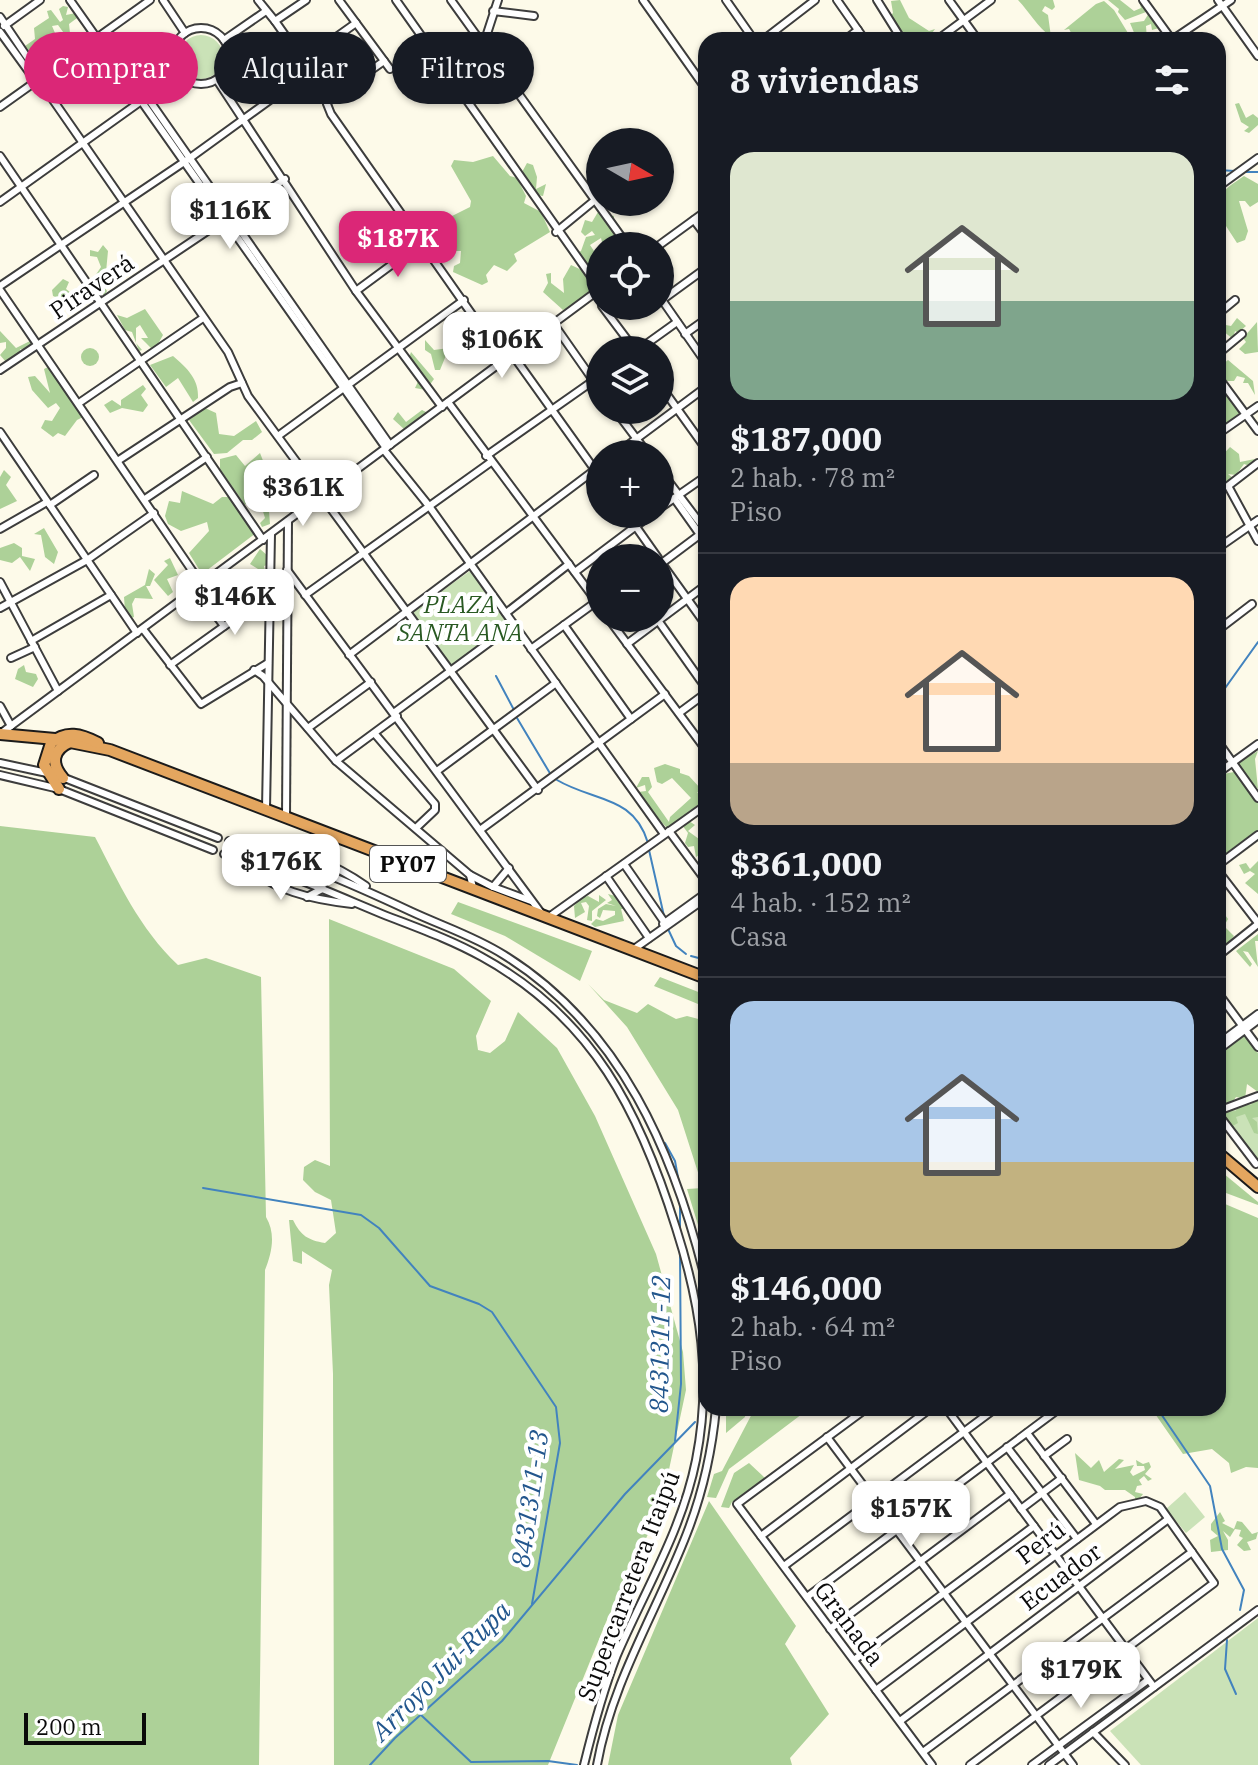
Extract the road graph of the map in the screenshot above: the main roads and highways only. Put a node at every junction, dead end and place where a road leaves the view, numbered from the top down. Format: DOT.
graph roads {
  1 [pos="0,734"];
  2 [pos="55,739"];
  3 [pos="72,742"];
  4 [pos="110,750"];
  5 [pos="63,778"];
  6 [pos="59,789"];
  7 [pos="698,975"];
  8 [pos="1226,1160"];
  9 [pos="1258,1187"];
  1 -- 2 [label="highway, PY07"];
  2 -- 3 [label="highway, PY07"];
  2 -- 4 [label="highway"];
  2 -- 6 [label="highway"];
  3 -- 4 [label="highway, PY07"];
  3 -- 5 [label="highway"];
  4 -- 7 [label="highway, PY07"];
  8 -- 9 [label="highway"];
}
